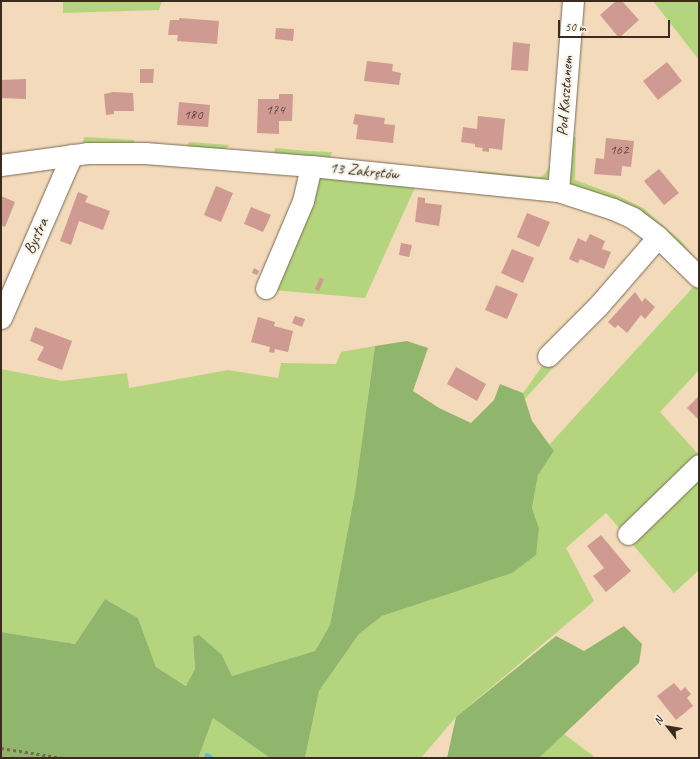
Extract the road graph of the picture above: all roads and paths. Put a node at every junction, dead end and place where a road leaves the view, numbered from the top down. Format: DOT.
graph roads {
  1 [pos="573,1"];
  2 [pos="72,155"];
  3 [pos="1,166"];
  4 [pos="311,166"];
  5 [pos="558,191"];
  6 [pos="658,237"];
  7 [pos="699,278"];
  8 [pos="266,288"];
  9 [pos="1,318"];
  10 [pos="548,356"];
  11 [pos="699,465"];
  12 [pos="628,534"];
  13 [pos="1,748"];
  14 [pos="63,758"];
  1 -- 5 [label="street, Pod Kasztanem"];
  2 -- 3 [label="street, 13 Zakrętów"];
  2 -- 4 [label="street, 13 Zakrętów"];
  2 -- 9 [label="street, Bystra"];
  4 -- 5 [label="street, 13 Zakrętów"];
  4 -- 8 [label="street"];
  5 -- 6 [label="street, 13 Zakrętów"];
  6 -- 7 [label="street, 13 Zakrętów"];
  6 -- 10 [label="street"];
  11 -- 12 [label="street"];
  13 -- 14 [label="path"];
}
